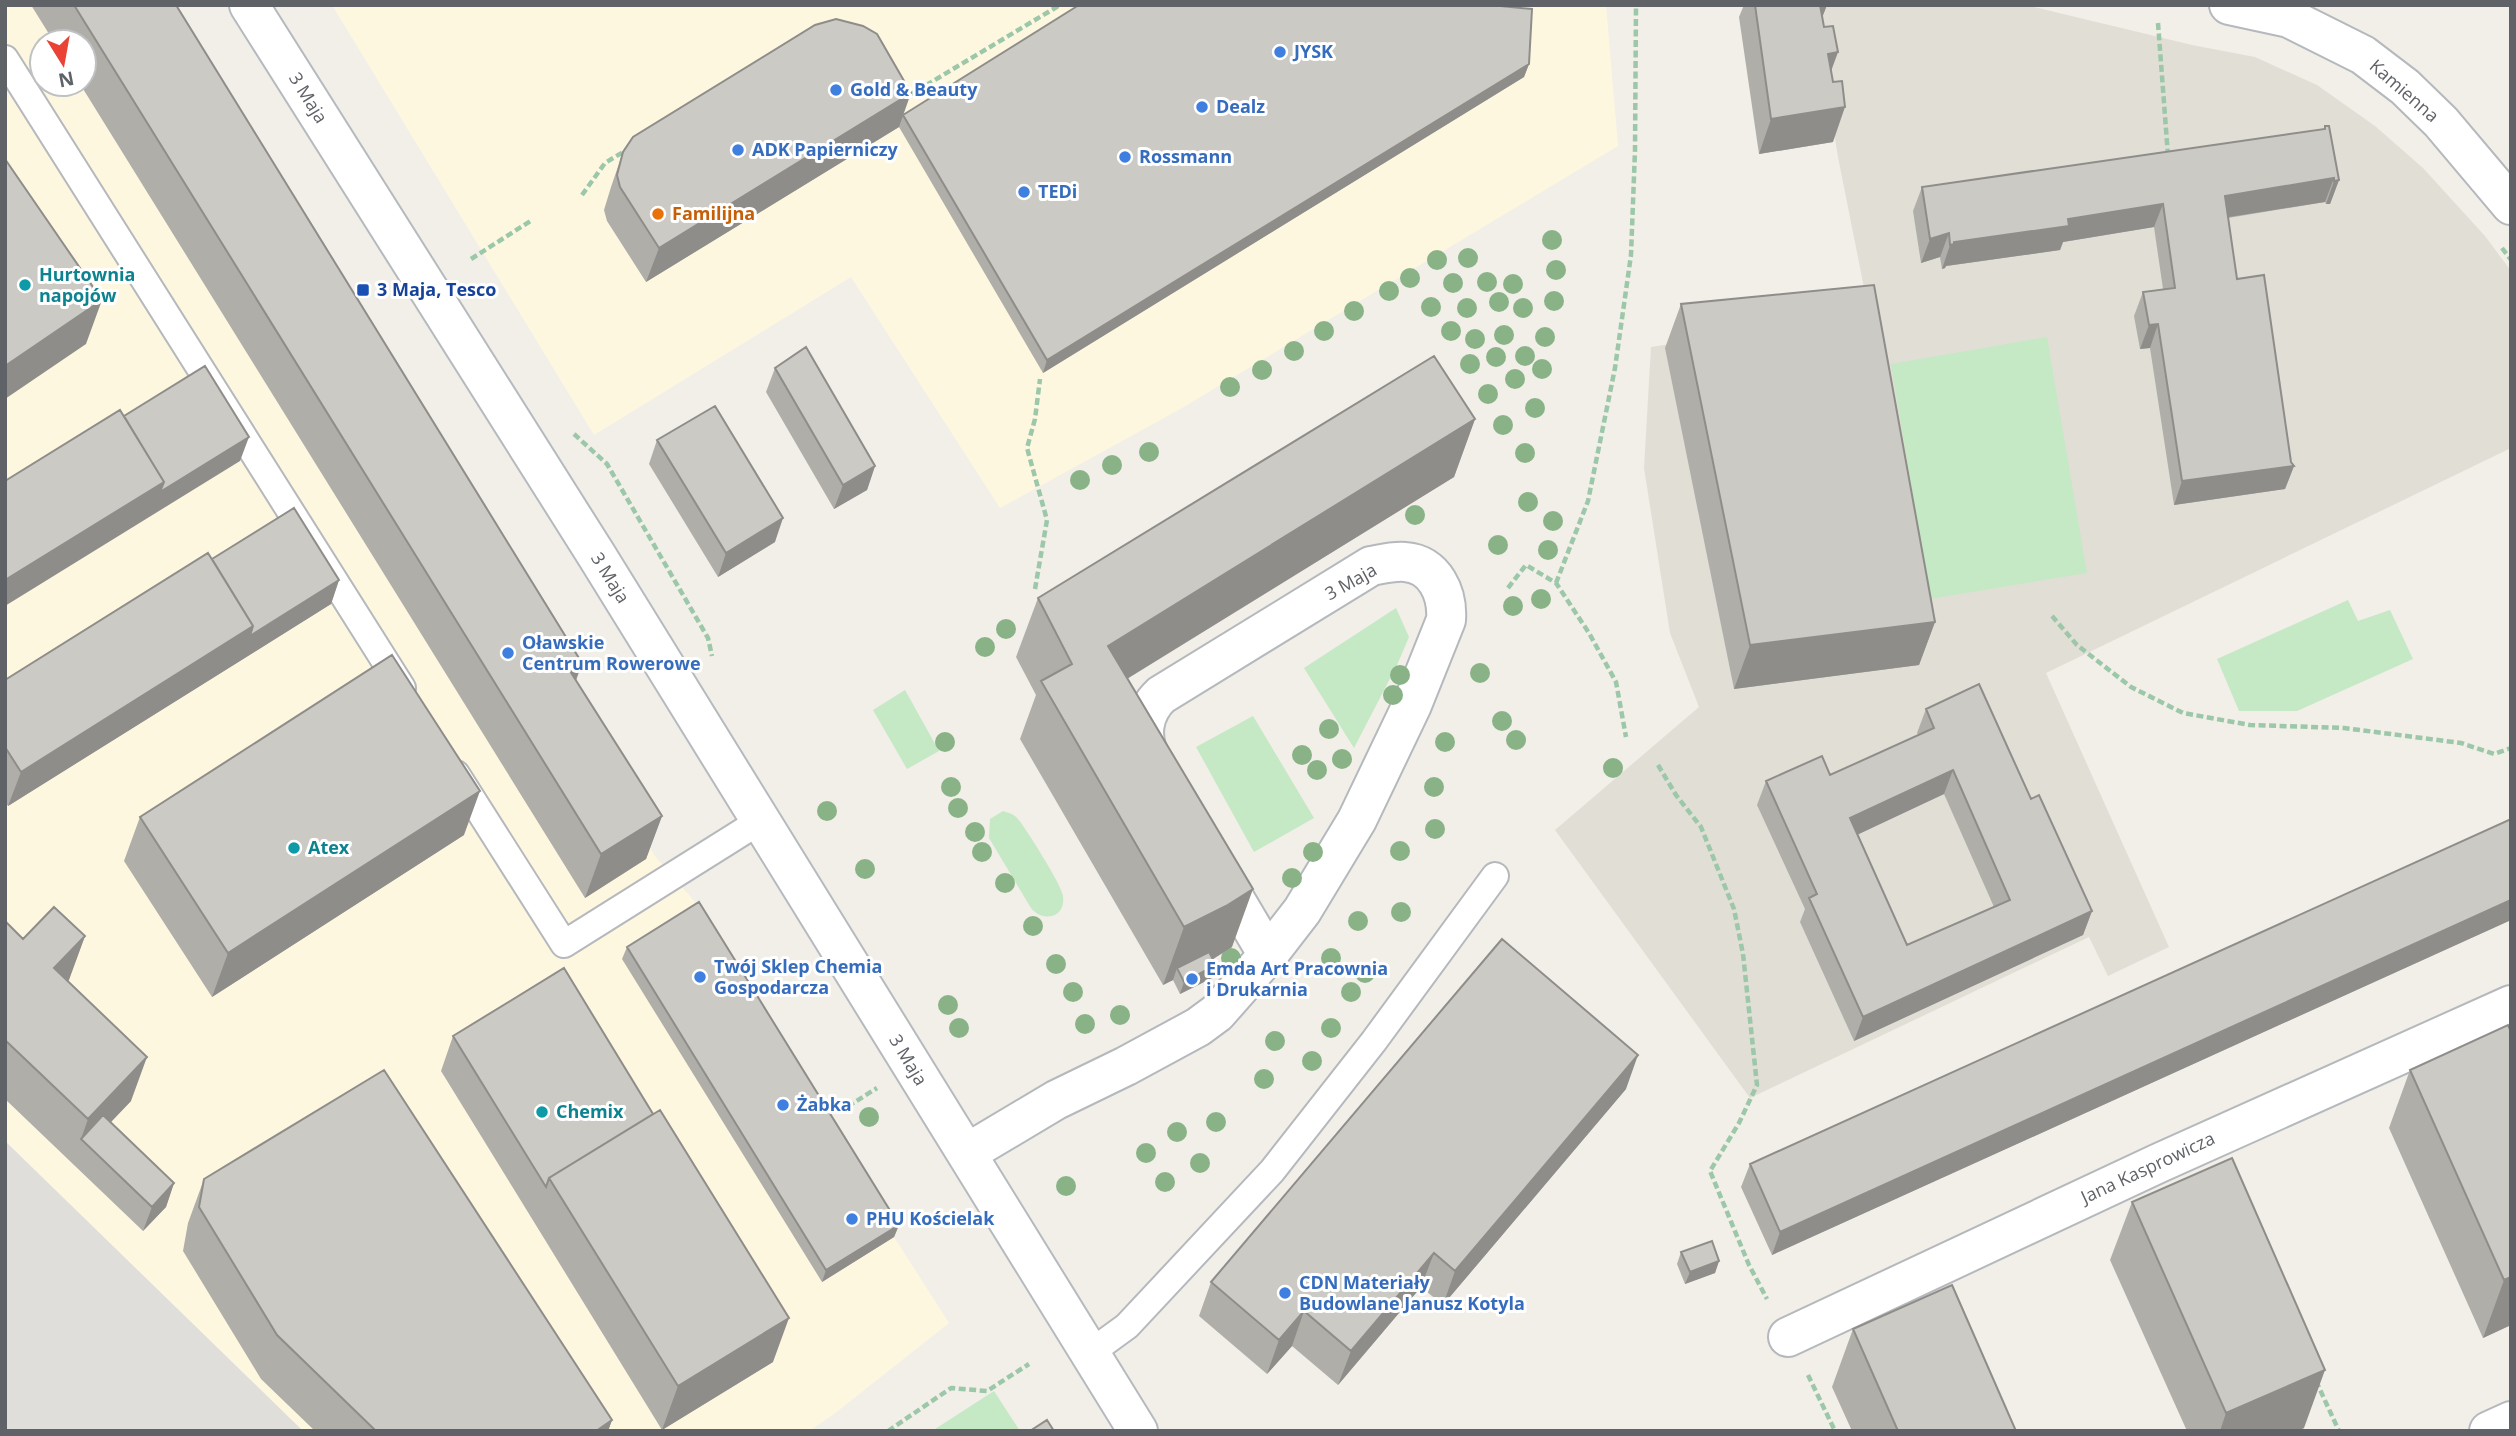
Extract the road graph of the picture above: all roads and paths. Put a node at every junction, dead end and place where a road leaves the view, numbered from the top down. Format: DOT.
graph roads {
  1 [pos="249,5"];
  2 [pos="1060,5"];
  3 [pos="1636,5"];
  4 [pos="2230,5"];
  5 [pos="2288,11"];
  6 [pos="2158,23"];
  7 [pos="5,59"];
  8 [pos="907,97"];
  9 [pos="638,143"];
  10 [pos="2168,160"];
  11 [pos="582,195"];
  12 [pos="2511,205"];
  13 [pos="533,220"];
  14 [pos="471,259"];
  15 [pos="1040,379"];
  16 [pos="1556,583"];
  17 [pos="1035,589"];
  18 [pos="1508,589"];
  19 [pos="2052,616"];
  20 [pos="415,708"];
  21 [pos="1626,737"];
  22 [pos="2511,748"];
  23 [pos="444,755"];
  24 [pos="1658,765"];
  25 [pos="1171,793"];
  26 [pos="760,821"];
  27 [pos="1199,839"];
  28 [pos="1495,876"];
  29 [pos="1268,955"];
  30 [pos="2511,1004"];
  31 [pos="967,1153"];
  32 [pos="1788,1336"];
  33 [pos="1090,1353"];
  34 [pos="1029,1364"];
  35 [pos="2311,1368"];
  36 [pos="2511,1421"];
  37 [pos="888,1431"];
  38 [pos="1138,1431"];
  39 [pos="1835,1431"];
  40 [pos="2339,1431"];
  41 [pos="2489,1431"];
  1 -- 26 [label="street, 3 Maja"];
  2 -- 8 [label="path"];
  3 -- 16 [label="path"];
  4 -- 5 [label="street, Kamienna"];
  5 -- 12 [label="street, Kamienna"];
  6 -- 10 [label="path"];
  7 -- 20 [label="lane"];
  9 -- 11 [label="path"];
  13 -- 14 [label="path"];
  15 -- 17 [label="path"];
  16 -- 18 [label="path"];
  16 -- 21 [label="path"];
  19 -- 22 [label="path"];
  23 -- 26 [label="lane"];
  24 -- 32 [label="path"];
  25 -- 29 [label="street, 3 Maja"];
  26 -- 31 [label="street, 3 Maja"];
  27 -- 29 [label="street"];
  28 -- 33 [label="lane"];
  29 -- 31 [label="street, 3 Maja"];
  30 -- 32 [label="street, Jana Kasprowicza"];
  31 -- 33 [label="street, 3 Maja"];
  32 -- 39 [label="path"];
  33 -- 38 [label="street, 3 Maja"];
  34 -- 37 [label="path"];
  35 -- 40 [label="path"];
  36 -- 41 [label="street"];
}
